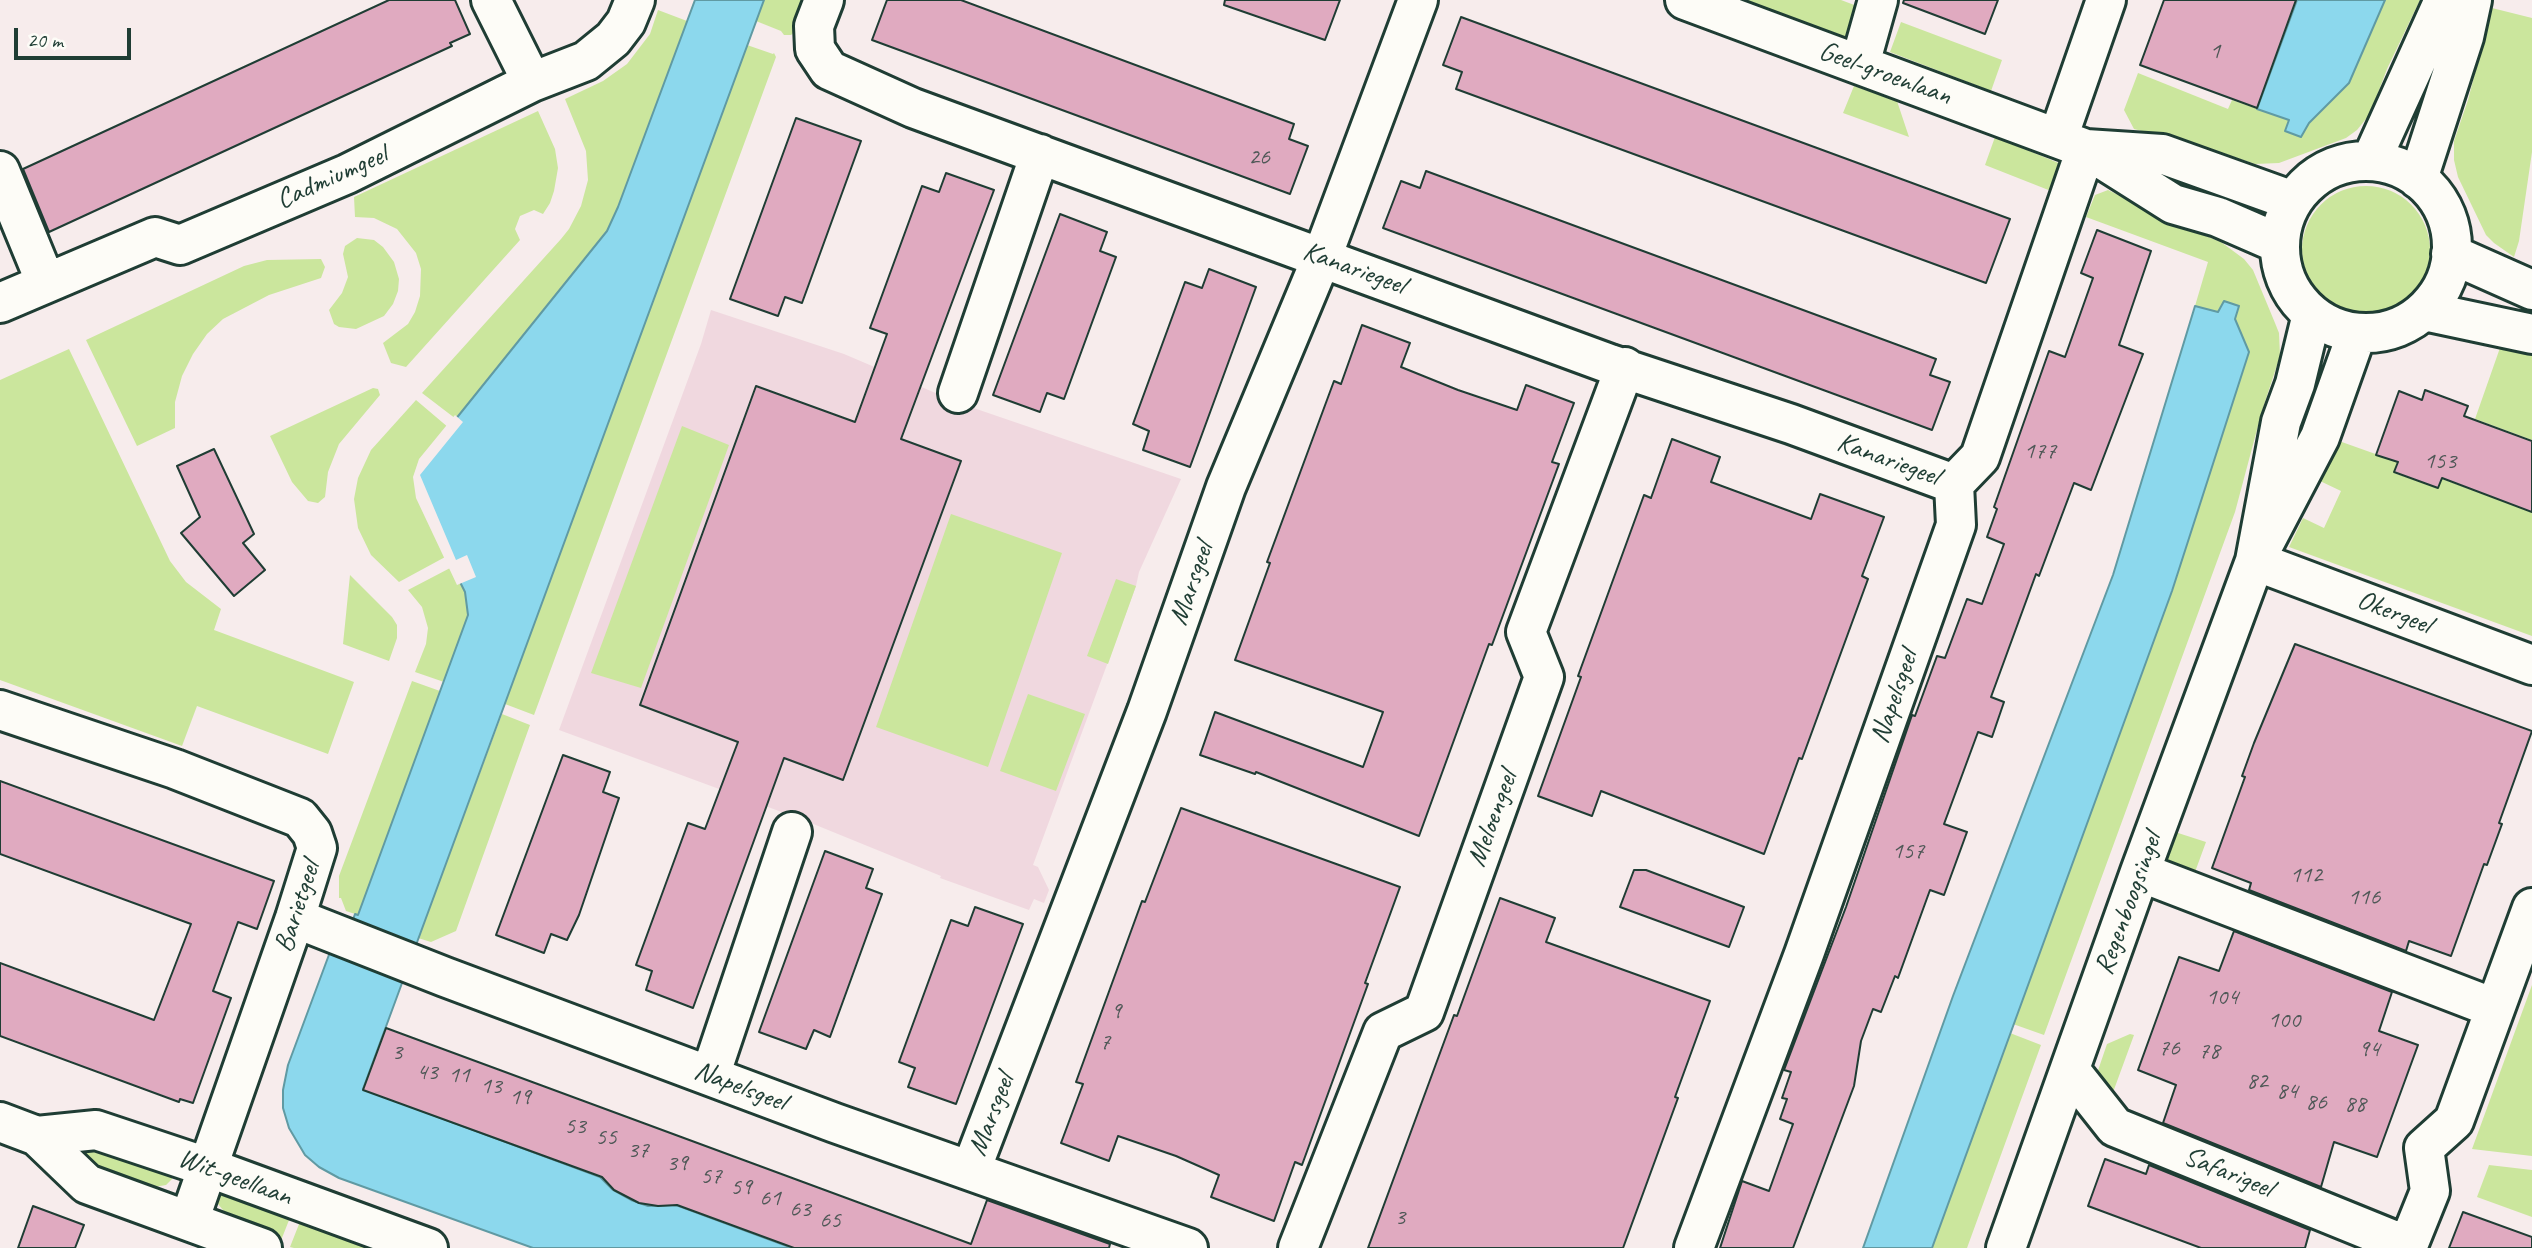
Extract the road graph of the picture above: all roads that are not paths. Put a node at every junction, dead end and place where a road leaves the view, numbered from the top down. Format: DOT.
graph roads {
  1 [pos="491,0"];
  2 [pos="635,0"];
  3 [pos="824,0"];
  4 [pos="1418,0"];
  5 [pos="1878,0"];
  6 [pos="2106,0"];
  7 [pos="2444,0"];
  8 [pos="2472,0"];
  9 [pos="1697,2"];
  10 [pos="1860,64"];
  11 [pos="531,82"];
  12 [pos="2072,143"];
  13 [pos="1040,155"];
  14 [pos="2371,161"];
  15 [pos="0,171"];
  16 [pos="2418,178"];
  17 [pos="2293,201"];
  18 [pos="2280,244"];
  19 [pos="2451,254"];
  20 [pos="1321,257"];
  21 [pos="46,283"];
  22 [pos="2532,290"];
  23 [pos="0,303"];
  24 [pos="2424,311"];
  25 [pos="2312,314"];
  26 [pos="2357,332"];
  27 [pos="2532,334"];
  28 [pos="1625,368"];
  29 [pos="958,393"];
  30 [pos="1954,484"];
  31 [pos="2255,561"];
  32 [pos="2532,665"];
  33 [pos="0,710"];
  34 [pos="792,832"];
  35 [pos="2140,872"];
  36 [pos="2532,908"];
  37 [pos="295,918"];
  38 [pos="2494,1008"];
  39 [pos="2070,1070"];
  40 [pos="710,1076"];
  41 [pos="0,1122"];
  42 [pos="37,1136"];
  43 [pos="207,1167"];
  44 [pos="971,1170"];
  45 [pos="189,1221"];
  46 [pos="2407,1247"];
  47 [pos="262,1248"];
  48 [pos="428,1248"];
  49 [pos="1188,1248"];
  50 [pos="1298,1248"];
  51 [pos="1694,1248"];
  52 [pos="2007,1248"];
  1 -- 11 [label="street"];
  2 -- 11 [label="street, Cadmiumgeel"];
  3 -- 13 [label="street, Kanariegeel"];
  4 -- 20 [label="street, Marsgeel"];
  5 -- 10 [label="street"];
  6 -- 12 [label="street"];
  7 -- 14 [label="street"];
  8 -- 16 [label="street"];
  9 -- 10 [label="street, Geel-groenlaan"];
  10 -- 12 [label="street, Geel-groenlaan"];
  11 -- 21 [label="street, Cadmiumgeel"];
  12 -- 17 [label="street, Geel-groenlaan"];
  12 -- 18 [label="street, Geel-groenlaan"];
  12 -- 30 [label="street"];
  13 -- 20 [label="street, Kanariegeel"];
  13 -- 29 [label="street"];
  14 -- 16 [label="street"];
  14 -- 17 [label="street"];
  15 -- 21 [label="street"];
  16 -- 19 [label="street"];
  17 -- 18 [label="street"];
  18 -- 25 [label="street"];
  19 -- 22 [label="street"];
  19 -- 24 [label="street"];
  20 -- 28 [label="street, Kanariegeel"];
  20 -- 44 [label="street, Marsgeel"];
  21 -- 23 [label="street, Cadmiumgeel"];
  24 -- 26 [label="street"];
  24 -- 27 [label="street"];
  25 -- 26 [label="street"];
  25 -- 31 [label="street, Regenboogsingel"];
  26 -- 31 [label="street, Regenboogsingel"];
  28 -- 30 [label="street, Kanariegeel"];
  28 -- 50 [label="street, Meloengeel"];
  30 -- 51 [label="street, Napelsgeel"];
  31 -- 32 [label="street, Okergeel"];
  31 -- 35 [label="street, Regenboogsingel"];
  33 -- 37 [label="street, Barietgeel"];
  34 -- 40 [label="street"];
  35 -- 38 [label="street"];
  35 -- 39 [label="street, Regenboogsingel"];
  36 -- 38 [label="street, Safarigeel"];
  37 -- 40 [label="street, Napelsgeel"];
  37 -- 43 [label="street, Barietgeel"];
  38 -- 46 [label="street, Safarigeel"];
  39 -- 46 [label="street, Safarigeel"];
  39 -- 52 [label="street, Regenboogsingel"];
  40 -- 44 [label="street, Napelsgeel"];
  41 -- 42 [label="street, Wit-geellaan"];
  42 -- 43 [label="street, Wit-geellaan"];
  42 -- 45 [label="street, Wit-geellaan"];
  43 -- 45 [label="street, Barietgeel"];
  43 -- 48 [label="street, Wit-geellaan"];
  44 -- 49 [label="street, Napelsgeel"];
  45 -- 47 [label="street, Wit-geellaan"];
}
